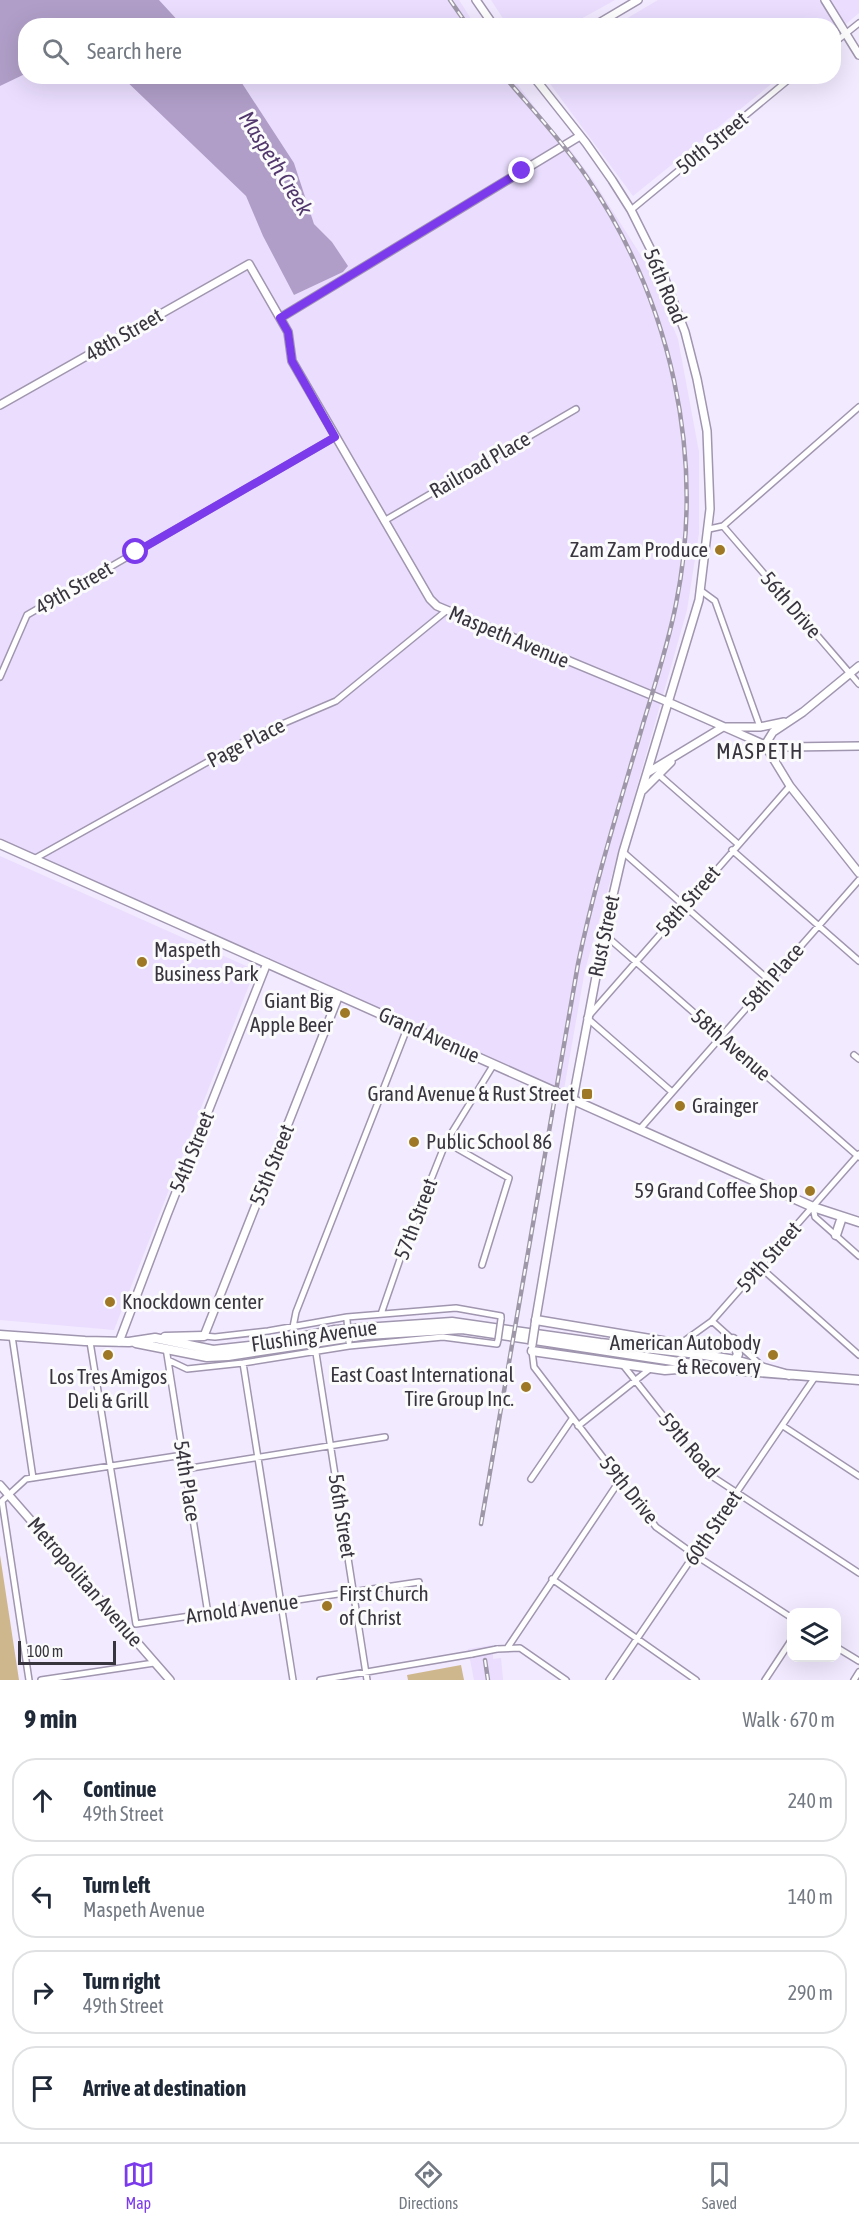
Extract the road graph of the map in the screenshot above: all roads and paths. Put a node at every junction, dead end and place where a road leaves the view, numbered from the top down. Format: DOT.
graph roads {
  1 [pos="476,0"];
  2 [pos="638,0"];
  3 [pos="825,0"];
  4 [pos="488,18"];
  5 [pos="608,18"];
  6 [pos="836,18"];
  7 [pos="859,23"];
  8 [pos="841,27"];
  9 [pos="845,34"];
  10 [pos="841,37"];
  11 [pos="859,56"];
  12 [pos="539,84"];
  13 [pos="783,84"];
  14 [pos="580,136"];
  15 [pos="631,210"];
  16 [pos="248,264"];
  17 [pos="280,318"];
  18 [pos="0,405"];
  19 [pos="859,406"];
  20 [pos="576,409"];
  21 [pos="335,437"];
  22 [pos="384,521"];
  23 [pos="723,526"];
  24 [pos="709,529"];
  25 [pos="700,590"];
  26 [pos="446,611"];
  27 [pos="859,666"];
  28 [pos="850,674"];
  29 [pos="0,677"];
  30 [pos="859,684"];
  31 [pos="668,702"];
  32 [pos="789,721"];
  33 [pos="723,727"];
  34 [pos="760,728"];
  35 [pos="765,745"];
  36 [pos="859,746"];
  37 [pos="679,754"];
  38 [pos="647,773"];
  39 [pos="659,775"];
  40 [pos="790,786"];
  41 [pos="641,792"];
  42 [pos="0,844"];
  43 [pos="738,844"];
  44 [pos="732,850"];
  45 [pos="623,852"];
  46 [pos="34,859"];
  47 [pos="859,873"];
  48 [pos="859,880"];
  49 [pos="684,906"];
  50 [pos="818,925"];
  51 [pos="604,934"];
  52 [pos="636,961"];
  53 [pos="859,961"];
  54 [pos="267,963"];
  55 [pos="770,981"];
  56 [pos="339,995"];
  57 [pos="588,1018"];
  58 [pos="408,1026"];
  59 [pos="721,1036"];
  60 [pos="854,1055"];
  61 [pos="859,1059"];
  62 [pos="494,1064"];
  63 [pos="672,1092"];
  64 [pos="573,1099"];
  65 [pos="640,1129"];
  66 [pos="446,1142"];
  67 [pos="859,1156"];
  68 [pos="813,1207"];
  69 [pos="842,1216"];
  70 [pos="859,1222"];
  71 [pos="836,1235"];
  72 [pos="859,1256"];
  73 [pos="482,1265"];
  74 [pos="760,1267"];
  75 [pos="381,1314"];
  76 [pos="347,1318"];
  77 [pos="712,1321"];
  78 [pos="536,1323"];
  79 [pos="293,1327"];
  80 [pos="0,1335"];
  81 [pos="12,1336"];
  82 [pos="204,1336"];
  83 [pos="155,1338"];
  84 [pos="733,1340"];
  85 [pos="90,1341"];
  86 [pos="119,1342"];
  87 [pos="129,1342"];
  88 [pos="349,1344"];
  89 [pos="681,1344"];
  90 [pos="166,1348"];
  91 [pos="532,1348"];
  92 [pos="671,1351"];
  93 [pos="316,1353"];
  94 [pos="859,1355"];
  95 [pos="717,1357"];
  96 [pos="168,1360"];
  97 [pos="735,1360"];
  98 [pos="243,1363"];
  99 [pos="622,1364"];
  100 [pos="705,1367"];
  101 [pos="651,1368"];
  102 [pos="764,1368"];
  103 [pos="732,1370"];
  104 [pos="789,1374"];
  105 [pos="815,1377"];
  106 [pos="859,1380"];
  107 [pos="635,1381"];
  108 [pos="572,1419"];
  109 [pos="578,1426"];
  110 [pos="783,1426"];
  111 [pos="385,1437"];
  112 [pos="331,1446"];
  113 [pos="183,1455"];
  114 [pos="258,1458"];
  115 [pos="110,1466"];
  116 [pos="185,1469"];
  117 [pos="859,1476"];
  118 [pos="33,1478"];
  119 [pos="531,1479"];
  120 [pos="620,1480"];
  121 [pos="0,1485"];
  122 [pos="737,1493"];
  123 [pos="8,1495"];
  124 [pos="695,1555"];
  125 [pos="859,1573"];
  126 [pos="552,1579"];
  127 [pos="420,1582"];
  128 [pos="354,1592"];
  129 [pos="281,1604"];
  130 [pos="208,1614"];
  131 [pos="787,1615"];
  132 [pos="136,1624"];
  133 [pos="127,1632"];
  134 [pos="637,1640"];
  135 [pos="508,1647"];
  136 [pos="787,1647"];
  137 [pos="841,1650"];
  138 [pos="859,1661"];
  139 [pos="154,1662"];
  140 [pos="366,1672"];
  141 [pos="859,1672"];
  142 [pos="29,1680"];
  143 [pos="40,1680"];
  144 [pos="170,1680"];
  145 [pos="292,1680"];
  146 [pos="320,1680"];
  147 [pos="367,1680"];
  148 [pos="566,1680"];
  149 [pos="609,1680"];
  150 [pos="696,1680"];
  151 [pos="765,1680"];
  152 [pos="854,1680"];
  1 -- 4 [label="main road"];
  2 -- 5 [label="main road"];
  3 -- 6 [label="main road"];
  7 -- 9 [label="street"];
  8 -- 9 [label="main road"];
  9 -- 10 [label="street"];
  9 -- 11 [label="main road"];
  12 -- 14 [label="main road, 56th Road"];
  13 -- 15 [label="street, 50th Street"];
  14 -- 15 [label="main road, 56th Road"];
  14 -- 17 [label="main road"];
  15 -- 24 [label="main road, 56th Road"];
  16 -- 17 [label="main road, Maspeth Avenue"];
  16 -- 18 [label="main road, 48th Street"];
  17 -- 21 [label="main road, Maspeth Avenue"];
  19 -- 23 [label="street"];
  20 -- 22 [label="street, Railroad Place"];
  21 -- 22 [label="main road, Maspeth Avenue"];
  21 -- 29 [label="street, 49th Street"];
  22 -- 26 [label="main road, Maspeth Avenue"];
  23 -- 24 [label="street"];
  23 -- 28 [label="street, 56th Drive"];
  24 -- 25 [label="main road, Rust Street"];
  25 -- 31 [label="main road, Rust Street"];
  25 -- 34 [label="street"];
  26 -- 31 [label="main road, Maspeth Avenue"];
  26 -- 46 [label="street, Page Place"];
  27 -- 28 [label="main road"];
  28 -- 30 [label="street, 56th Drive"];
  28 -- 32 [label="main road"];
  31 -- 33 [label="main road, Maspeth Avenue"];
  31 -- 38 [label="main road, Rust Street"];
  32 -- 34 [label="main road"];
  32 -- 35 [label="main road"];
  33 -- 34 [label="main road"];
  33 -- 35 [label="main road, Maspeth Avenue"];
  33 -- 37 [label="main road"];
  35 -- 36 [label="main road, Maspeth Avenue"];
  35 -- 40 [label="main road"];
  37 -- 38 [label="main road"];
  37 -- 39 [label="main road"];
  38 -- 41 [label="main road, Rust Street"];
  39 -- 41 [label="main road"];
  39 -- 43 [label="street"];
  40 -- 43 [label="street, 58th Street"];
  40 -- 47 [label="main road"];
  41 -- 45 [label="main road, Rust Street"];
  42 -- 46 [label="main road, Grand Avenue"];
  43 -- 44 [label="street, 58th Street"];
  44 -- 49 [label="street, 58th Street"];
  44 -- 50 [label="street"];
  45 -- 49 [label="street"];
  45 -- 51 [label="main road, Rust Street"];
  46 -- 54 [label="main road, Grand Avenue"];
  48 -- 50 [label="street, 58th Place"];
  49 -- 52 [label="street, 58th Street"];
  49 -- 55 [label="street"];
  50 -- 53 [label="street"];
  50 -- 55 [label="street, 58th Place"];
  51 -- 52 [label="street, 58th Avenue"];
  51 -- 57 [label="main road, Rust Street"];
  52 -- 57 [label="street, 58th Street"];
  52 -- 59 [label="street, 58th Avenue"];
  54 -- 56 [label="main road, Grand Avenue"];
  54 -- 86 [label="main road, 54th Street"];
  55 -- 59 [label="street, 58th Place"];
  56 -- 58 [label="main road, Grand Avenue"];
  56 -- 82 [label="main road, 55th Street"];
  57 -- 63 [label="street"];
  57 -- 64 [label="main road, Rust Street"];
  58 -- 62 [label="main road, Grand Avenue"];
  58 -- 79 [label="street"];
  59 -- 63 [label="street, 58th Place"];
  59 -- 67 [label="street, 58th Avenue"];
  60 -- 61 [label="street"];
  62 -- 64 [label="main road, Grand Avenue"];
  62 -- 66 [label="street, 57th Street"];
  63 -- 65 [label="street, 58th Place"];
  64 -- 65 [label="main road, Grand Avenue"];
  64 -- 78 [label="main road, Rust Street"];
  65 -- 68 [label="main road, Grand Avenue"];
  66 -- 73 [label="street"];
  66 -- 75 [label="street, 57th Street"];
  67 -- 68 [label="street, 59th Street"];
  68 -- 69 [label="main road, Grand Avenue"];
  68 -- 71 [label="street"];
  68 -- 74 [label="street, 59th Street"];
  69 -- 70 [label="main road, Grand Avenue"];
  69 -- 71 [label="main road"];
  71 -- 72 [label="street"];
  74 -- 77 [label="street, 59th Street"];
  74 -- 94 [label="street"];
  75 -- 76 [label="street, Flushing Avenue"];
  75 -- 88 [label="street, Flushing Avenue, bridge"];
  76 -- 79 [label="street, Flushing Avenue"];
  76 -- 88 [label="street, bridge"];
  77 -- 84 [label="street"];
  77 -- 89 [label="street, 59th Street"];
  78 -- 89 [label="main road"];
  78 -- 91 [label="main road, Rust Street, bridge"];
  79 -- 82 [label="street, Flushing Avenue"];
  80 -- 81 [label="main road, Flushing Avenue"];
  81 -- 85 [label="main road, Flushing Avenue"];
  81 -- 118 [label="street"];
  82 -- 83 [label="main road"];
  83 -- 87 [label="main road, Flushing Avenue"];
  83 -- 92 [label="main road, Flushing Avenue"];
  84 -- 97 [label="main road"];
  84 -- 102 [label="street"];
  85 -- 86 [label="main road, Flushing Avenue"];
  85 -- 115 [label="street"];
  86 -- 87 [label="main road, Flushing Avenue"];
  87 -- 90 [label="main road, Flushing Avenue"];
  88 -- 93 [label="street, Flushing Avenue"];
  89 -- 92 [label="street, 59th Street"];
  89 -- 95 [label="main road"];
  90 -- 96 [label="street, 54th Place"];
  90 -- 100 [label="main road, Flushing Avenue"];
  91 -- 99 [label="main road"];
  91 -- 108 [label="street, 59th Drive"];
  92 -- 95 [label="main road, Flushing Avenue"];
  93 -- 98 [label="street, Flushing Avenue"];
  93 -- 112 [label="street, 56th Street"];
  95 -- 97 [label="main road, Flushing Avenue"];
  96 -- 98 [label="street, Flushing Avenue"];
  96 -- 113 [label="street, 54th Place"];
  97 -- 102 [label="main road, Flushing Avenue"];
  97 -- 103 [label="main road"];
  98 -- 114 [label="street"];
  99 -- 101 [label="main road"];
  99 -- 107 [label="street, 59th Road"];
  100 -- 101 [label="main road"];
  100 -- 103 [label="main road, Flushing Avenue"];
  101 -- 107 [label="street"];
  102 -- 104 [label="main road, Flushing Avenue"];
  103 -- 104 [label="main road, Flushing Avenue"];
  104 -- 105 [label="main road, Flushing Avenue"];
  105 -- 106 [label="main road, Flushing Avenue"];
  105 -- 110 [label="street, 60th Street"];
  107 -- 109 [label="street"];
  107 -- 122 [label="street, 59th Road"];
  108 -- 109 [label="street, 59th Drive"];
  108 -- 119 [label="street"];
  109 -- 120 [label="street, 59th Drive"];
  110 -- 117 [label="street"];
  110 -- 122 [label="street, 60th Street"];
  111 -- 112 [label="street"];
  112 -- 114 [label="street"];
  112 -- 128 [label="street, 56th Street"];
  113 -- 115 [label="street"];
  113 -- 116 [label="street, 54th Place"];
  114 -- 116 [label="street"];
  114 -- 129 [label="street"];
  115 -- 118 [label="street"];
  115 -- 132 [label="street"];
  116 -- 130 [label="street, 54th Place"];
  118 -- 123 [label="street"];
  120 -- 124 [label="street, 59th Drive"];
  120 -- 126 [label="street"];
  121 -- 123 [label="main road, Metropolitan Avenue"];
  122 -- 124 [label="street, 60th Street"];
  122 -- 125 [label="street, 59th Road"];
  123 -- 133 [label="main road, Metropolitan Avenue"];
  123 -- 142 [label="street"];
  124 -- 131 [label="street, 59th Drive"];
  124 -- 134 [label="street, 60th Street"];
  126 -- 134 [label="street"];
  126 -- 135 [label="street"];
  127 -- 128 [label="street, Arnold Avenue"];
  128 -- 129 [label="street, Arnold Avenue"];
  128 -- 140 [label="street, 56th Street"];
  129 -- 130 [label="street, Arnold Avenue"];
  129 -- 145 [label="street"];
  130 -- 132 [label="street, Arnold Avenue"];
  132 -- 133 [label="street"];
  133 -- 139 [label="main road, Metropolitan Avenue"];
  134 -- 149 [label="street, 60th Street"];
  134 -- 150 [label="street"];
  135 -- 140 [label="street, bridge"];
  135 -- 148 [label="street"];
  136 -- 151 [label="street"];
  137 -- 138 [label="street"];
  139 -- 143 [label="street"];
  139 -- 144 [label="main road, Metropolitan Avenue"];
  140 -- 146 [label="street"];
  140 -- 147 [label="street, 56th Street"];
  141 -- 152 [label="street"];
}
